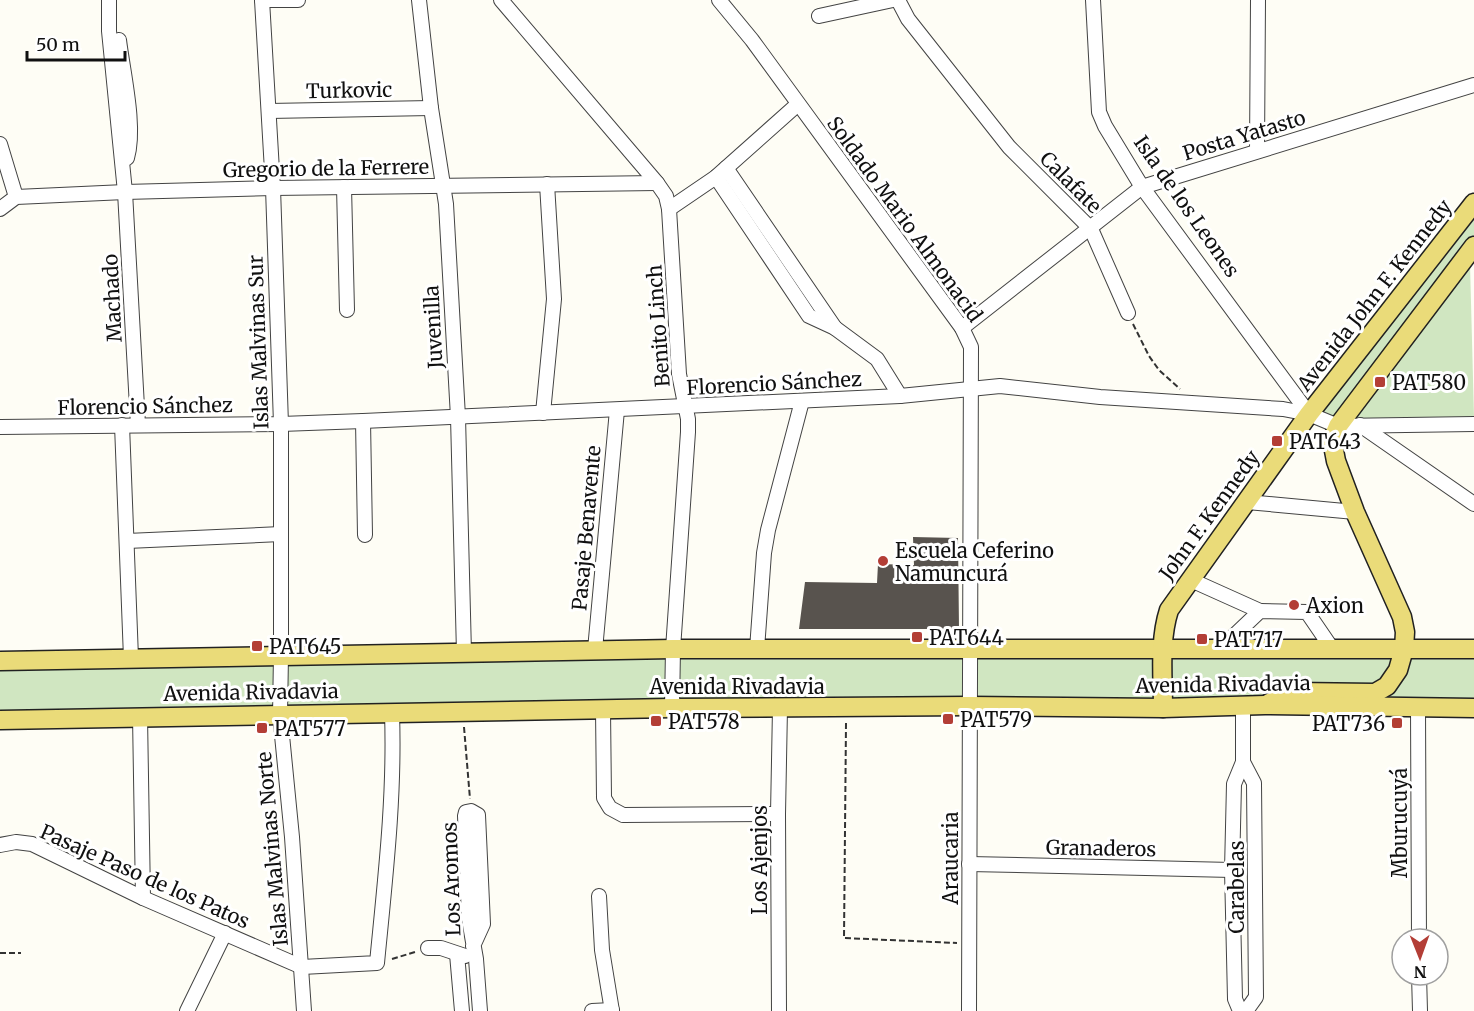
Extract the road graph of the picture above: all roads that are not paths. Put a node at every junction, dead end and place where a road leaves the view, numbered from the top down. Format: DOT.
graph roads {
  1 [pos="109,0"];
  2 [pos="262,0"];
  3 [pos="298,0"];
  4 [pos="419,0"];
  5 [pos="501,0"];
  6 [pos="719,0"];
  7 [pos="893,0"];
  8 [pos="898,0"];
  9 [pos="1093,0"];
  10 [pos="1258,0"];
  11 [pos="819,16"];
  12 [pos="1474,85"];
  13 [pos="798,104"];
  14 [pos="431,108"];
  15 [pos="269,111"];
  16 [pos="0,144"];
  17 [pos="1257,151"];
  18 [pos="721,172"];
  19 [pos="657,183"];
  20 [pos="547,184"];
  21 [pos="442,186"];
  22 [pos="1142,187"];
  23 [pos="273,188"];
  24 [pos="344,188"];
  25 [pos="125,192"];
  26 [pos="16,197"];
  27 [pos="1474,204"];
  28 [pos="0,209"];
  29 [pos="669,209"];
  30 [pos="1091,229"];
  31 [pos="1474,246"];
  32 [pos="347,310"];
  33 [pos="1128,314"];
  34 [pos="962,328"];
  35 [pos="972,388"];
  36 [pos="900,396"];
  37 [pos="802,401"];
  38 [pos="685,406"];
  39 [pos="617,410"];
  40 [pos="543,413"];
  41 [pos="1310,414"];
  42 [pos="458,417"];
  43 [pos="363,421"];
  44 [pos="280,424"];
  45 [pos="1474,424"];
  46 [pos="122,425"];
  47 [pos="138,425"];
  48 [pos="1360,425"];
  49 [pos="0,427"];
  50 [pos="1335,433"];
  51 [pos="1247,502"];
  52 [pos="1474,504"];
  53 [pos="1356,512"];
  54 [pos="281,534"];
  55 [pos="365,535"];
  56 [pos="127,541"];
  57 [pos="1191,580"];
  58 [pos="1260,611"];
  59 [pos="673,649"];
  60 [pos="757,649"];
  61 [pos="1474,649"];
  62 [pos="595,650"];
  63 [pos="969,650"];
  64 [pos="1163,650"];
  65 [pos="1219,650"];
  66 [pos="1333,650"];
  67 [pos="1404,650"];
  68 [pos="464,653"];
  69 [pos="281,655"];
  70 [pos="131,658"];
  71 [pos="0,661"];
  72 [pos="280,683"];
  73 [pos="1265,705"];
  74 [pos="970,706"];
  75 [pos="1243,706"];
  76 [pos="1418,707"];
  77 [pos="672,708"];
  78 [pos="780,708"];
  79 [pos="1163,708"];
  80 [pos="1474,708"];
  81 [pos="603,710"];
  82 [pos="392,713"];
  83 [pos="280,715"];
  84 [pos="140,716"];
  85 [pos="0,720"];
  86 [pos="1243,762"];
  87 [pos="471,811"];
  88 [pos="778,814"];
  89 [pos="0,845"];
  90 [pos="969,864"];
  91 [pos="1232,870"];
  92 [pos="599,896"];
  93 [pos="143,898"];
  94 [pos="1419,927"];
  95 [pos="225,933"];
  96 [pos="429,948"];
  97 [pos="474,953"];
  98 [pos="457,954"];
  99 [pos="302,967"];
  100 [pos="1419,987"];
  101 [pos="612,1010"];
  102 [pos="187,1011"];
  103 [pos="304,1011"];
  104 [pos="462,1011"];
  105 [pos="480,1011"];
  106 [pos="592,1011"];
  107 [pos="779,1011"];
  108 [pos="969,1011"];
  109 [pos="1240,1011"];
  110 [pos="1246,1011"];
  111 [pos="1420,1011"];
  1 -- 25 [label="street, Machado"];
  2 -- 3 [label="street"];
  2 -- 15 [label="street, Islas Malvinas Sur"];
  4 -- 14 [label="street, Juvenilla"];
  5 -- 19 [label="street, Benito Linch"];
  6 -- 13 [label="street, Soldado Mario Almonacid"];
  7 -- 11 [label="street"];
  8 -- 30 [label="street, Calafate"];
  9 -- 22 [label="street, Isla de los Leones"];
  10 -- 17 [label="street"];
  12 -- 17 [label="street, Posta Yatasto"];
  13 -- 18 [label="street"];
  13 -- 34 [label="street, Soldado Mario Almonacid"];
  14 -- 15 [label="street, Turkovic"];
  14 -- 21 [label="street, Juvenilla"];
  15 -- 23 [label="street, Islas Malvinas Sur"];
  16 -- 26 [label="street"];
  17 -- 22 [label="street, Posta Yatasto"];
  18 -- 29 [label="street"];
  18 -- 36 [label="street"];
  19 -- 20 [label="street, Gregorio de la Ferrere"];
  19 -- 29 [label="street, Benito Linch"];
  20 -- 21 [label="street, Gregorio de la Ferrere"];
  20 -- 40 [label="street"];
  21 -- 24 [label="street, Gregorio de la Ferrere"];
  21 -- 42 [label="street, Juvenilla"];
  22 -- 30 [label="street, Posta Yatasto"];
  22 -- 41 [label="street, Isla de los Leones"];
  23 -- 24 [label="street, Gregorio de la Ferrere"];
  23 -- 25 [label="street, Gregorio de la Ferrere"];
  23 -- 44 [label="street, Islas Malvinas Sur"];
  24 -- 32 [label="street"];
  25 -- 26 [label="street, Gregorio de la Ferrere"];
  25 -- 47 [label="street, Machado"];
  26 -- 28 [label="street"];
  27 -- 41 [label="main road, Avenida John F. Kennedy"];
  29 -- 38 [label="street, Benito Linch"];
  30 -- 33 [label="street, Calafate"];
  30 -- 34 [label="street, Posta Yatasto"];
  31 -- 50 [label="main road"];
  34 -- 35 [label="street, Soldado Mario Almonacid"];
  35 -- 36 [label="street, Florencio Sánchez"];
  35 -- 41 [label="street, Florencio Sánchez"];
  35 -- 63 [label="street, Soldado Mario Almonacid"];
  36 -- 37 [label="street, Florencio Sánchez"];
  37 -- 38 [label="street, Florencio Sánchez"];
  37 -- 60 [label="street"];
  38 -- 39 [label="street, Florencio Sánchez"];
  38 -- 59 [label="street, Benito Linch"];
  39 -- 40 [label="street, Florencio Sánchez"];
  39 -- 62 [label="street, Pasaje Benavente"];
  40 -- 42 [label="street, Florencio Sánchez"];
  41 -- 50 [label="street, Florencio Sánchez"];
  41 -- 51 [label="main road, John F. Kennedy"];
  42 -- 43 [label="street, Florencio Sánchez"];
  42 -- 68 [label="street, Juvenilla"];
  43 -- 44 [label="street, Florencio Sánchez"];
  43 -- 55 [label="street"];
  44 -- 47 [label="street, Florencio Sánchez"];
  44 -- 54 [label="street, Islas Malvinas Sur"];
  45 -- 48 [label="street, Florencio Sánchez"];
  46 -- 47 [label="street, Florencio Sánchez"];
  46 -- 49 [label="street, Florencio Sánchez"];
  46 -- 56 [label="street"];
  48 -- 50 [label="street, Florencio Sánchez"];
  48 -- 52 [label="street"];
  50 -- 53 [label="main road"];
  51 -- 53 [label="street"];
  51 -- 57 [label="main road, John F. Kennedy"];
  53 -- 67 [label="main road"];
  54 -- 56 [label="street"];
  54 -- 69 [label="street, Islas Malvinas Sur"];
  56 -- 70 [label="street"];
  57 -- 58 [label="street"];
  57 -- 64 [label="main road, John F. Kennedy"];
  58 -- 65 [label="street"];
  58 -- 66 [label="street"];
  59 -- 60 [label="main road, Avenida Rivadavia"];
  59 -- 62 [label="main road, Avenida Rivadavia"];
  59 -- 77 [label="street, Benito Linch"];
  60 -- 63 [label="main road, Avenida Rivadavia"];
  61 -- 67 [label="main road, Avenida Rivadavia"];
  62 -- 68 [label="main road, Avenida Rivadavia"];
  63 -- 64 [label="main road, Avenida Rivadavia"];
  63 -- 74 [label="street, Soldado Mario Almonacid"];
  64 -- 65 [label="main road, Avenida Rivadavia"];
  64 -- 79 [label="main road"];
  65 -- 66 [label="main road, Avenida Rivadavia"];
  66 -- 67 [label="main road, Avenida Rivadavia"];
  67 -- 73 [label="main road"];
  68 -- 69 [label="main road, Avenida Rivadavia"];
  69 -- 70 [label="main road, Avenida Rivadavia"];
  69 -- 72 [label="street, Islas Malvinas Sur"];
  70 -- 71 [label="main road, Avenida Rivadavia"];
  72 -- 83 [label="street, Islas Malvinas Norte"];
  73 -- 75 [label="main road, Avenida Rivadavia"];
  73 -- 76 [label="main road, Avenida Rivadavia"];
  74 -- 78 [label="main road, Avenida Rivadavia"];
  74 -- 79 [label="main road, Avenida Rivadavia"];
  74 -- 90 [label="street, Araucaria"];
  75 -- 79 [label="main road, Avenida Rivadavia"];
  75 -- 86 [label="street, Carabelas"];
  76 -- 80 [label="main road, Avenida Rivadavia"];
  76 -- 94 [label="street, Mburucuyá"];
  77 -- 78 [label="main road, Avenida Rivadavia"];
  77 -- 81 [label="main road, Avenida Rivadavia"];
  78 -- 88 [label="street, Los Ajenjos"];
  81 -- 82 [label="main road, Avenida Rivadavia"];
  81 -- 88 [label="street"];
  82 -- 83 [label="main road, Avenida Rivadavia"];
  82 -- 99 [label="street, Pasaje Paso de los Patos"];
  83 -- 84 [label="main road, Avenida Rivadavia"];
  83 -- 99 [label="street, Islas Malvinas Norte"];
  84 -- 85 [label="main road, Avenida Rivadavia"];
  84 -- 93 [label="street"];
  86 -- 91 [label="street, Carabelas"];
  86 -- 110 [label="street, Carabelas"];
  87 -- 97 [label="street, Los Aromos"];
  88 -- 107 [label="street, Los Ajenjos"];
  89 -- 93 [label="street, Pasaje Paso de los Patos"];
  90 -- 91 [label="street, Granaderos"];
  90 -- 108 [label="street, Araucaria"];
  91 -- 109 [label="street, Carabelas"];
  92 -- 101 [label="street"];
  93 -- 95 [label="street, Pasaje Paso de los Patos"];
  95 -- 99 [label="street, Pasaje Paso de los Patos"];
  95 -- 102 [label="street"];
  96 -- 98 [label="street"];
  97 -- 98 [label="street"];
  97 -- 105 [label="street, Los Aromos"];
  98 -- 104 [label="street, Los Aromos"];
  99 -- 103 [label="street, Islas Malvinas Norte"];
  100 -- 111 [label="street"];
  101 -- 106 [label="street"];
}
